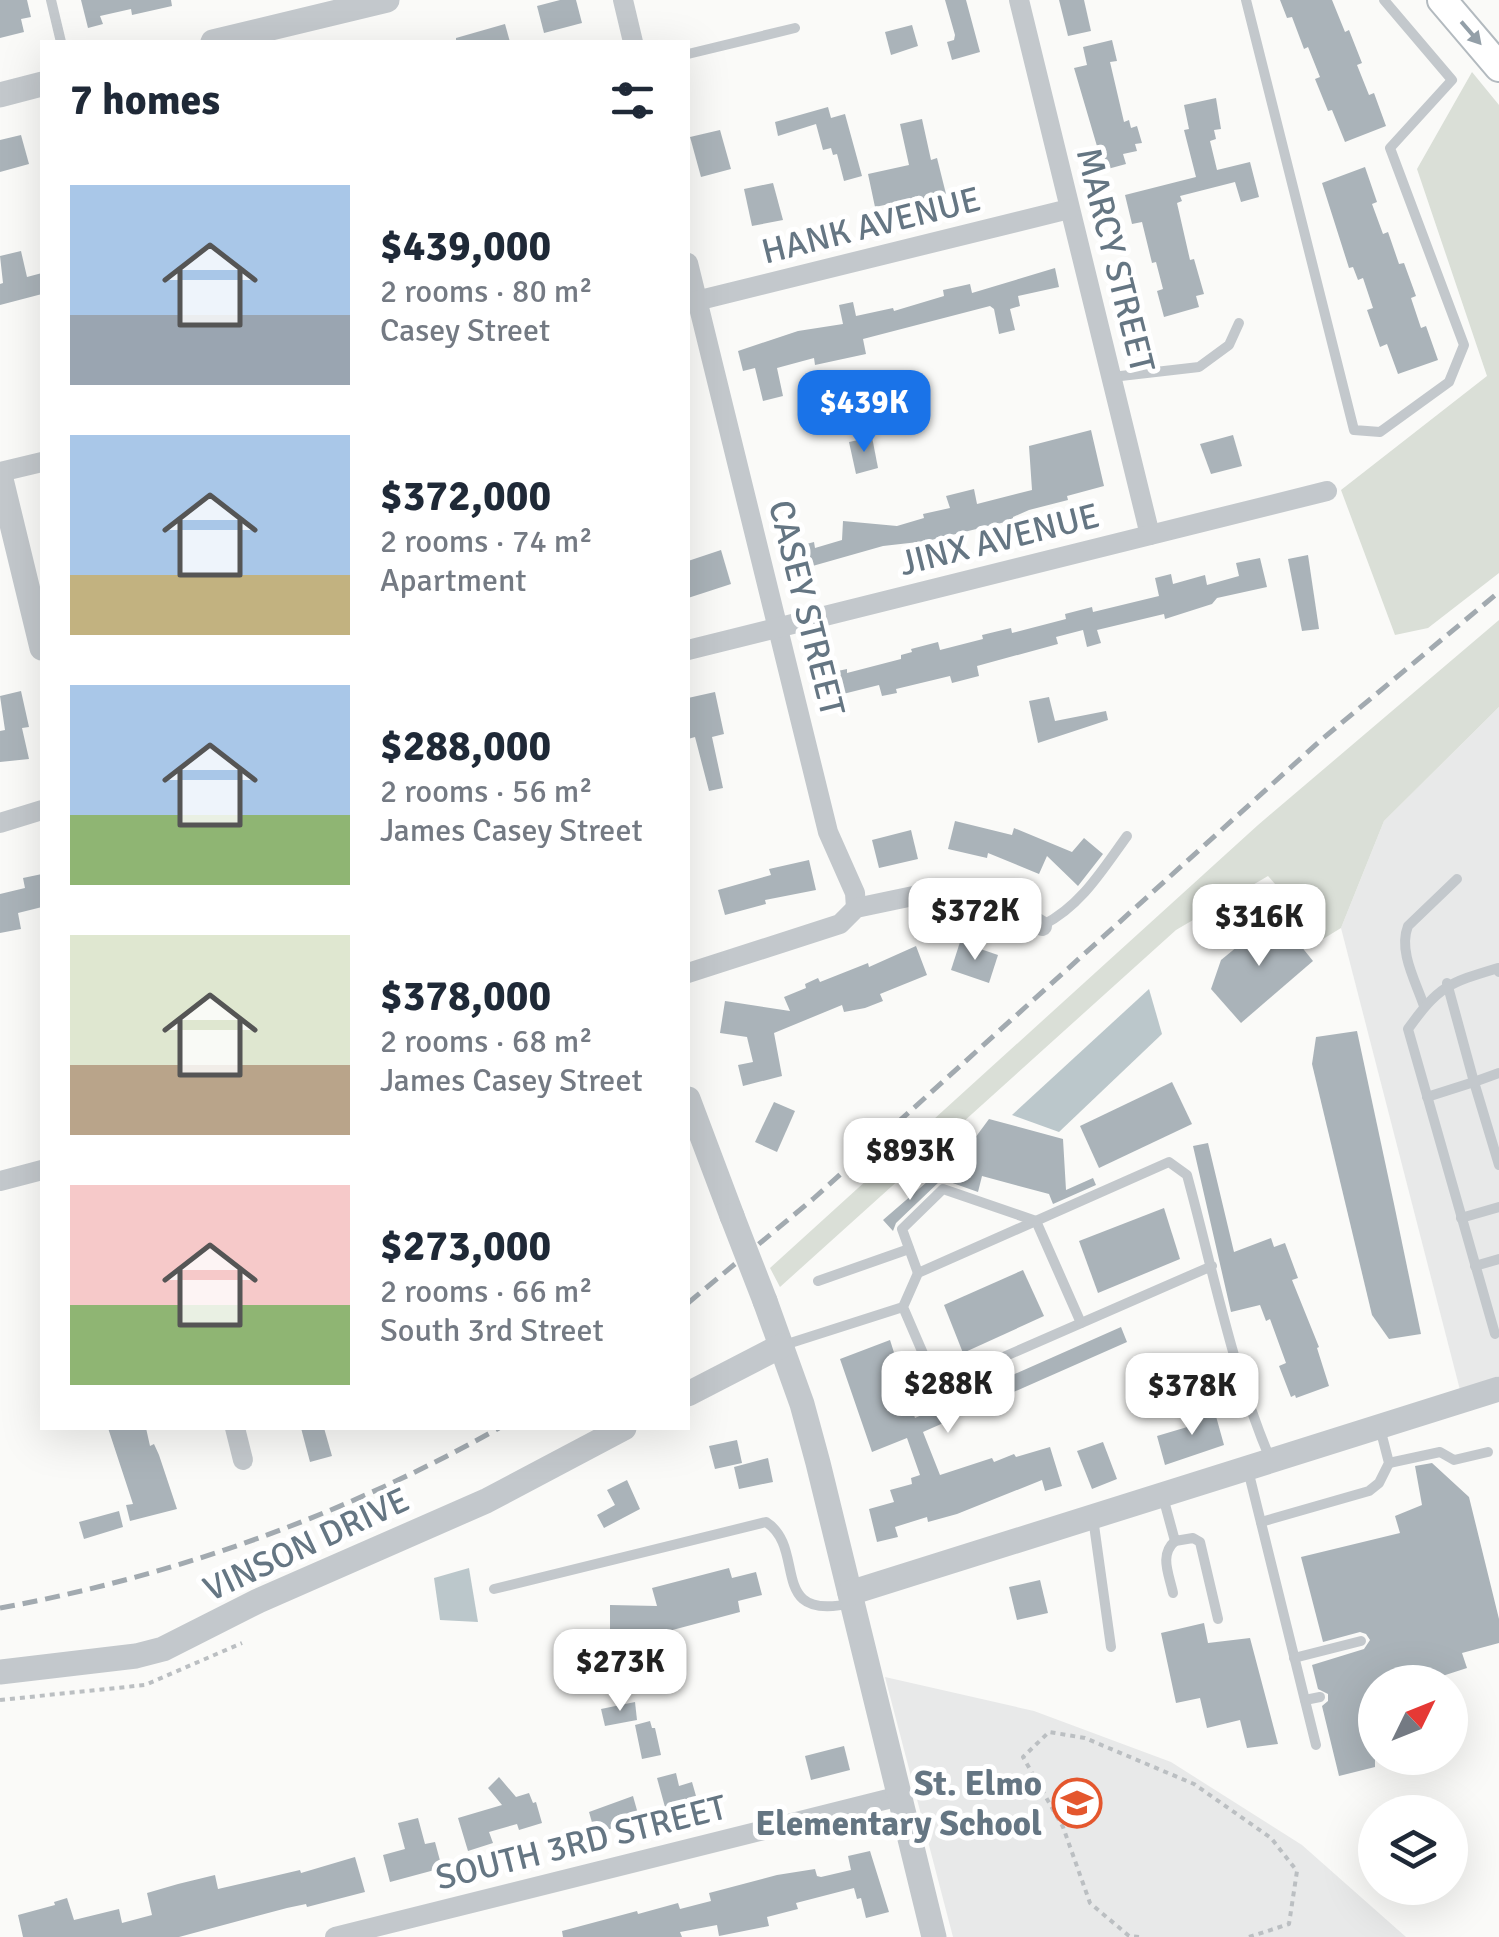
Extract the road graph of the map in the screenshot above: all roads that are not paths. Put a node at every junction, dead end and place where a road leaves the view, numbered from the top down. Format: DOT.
graph roads {
  1 [pos="52,0"];
  2 [pos="387,0"];
  3 [pos="623,0"];
  4 [pos="1019,0"];
  5 [pos="1246,0"];
  6 [pos="1384,0"];
  7 [pos="1442,0"];
  8 [pos="795,28"];
  9 [pos="61,40"];
  10 [pos="221,40"];
  11 [pos="633,40"];
  12 [pos="690,54"];
  13 [pos="1499,66"];
  14 [pos="40,84"];
  15 [pos="0,94"];
  16 [pos="1069,209"];
  17 [pos="692,302"];
  18 [pos="1239,323"];
  19 [pos="1111,378"];
  20 [pos="40,463"];
  21 [pos="0,474"];
  22 [pos="1327,491"];
  23 [pos="1150,535"];
  24 [pos="778,628"];
  25 [pos="40,640"];
  26 [pos="690,650"];
  27 [pos="40,811"];
  28 [pos="0,823"];
  29 [pos="1128,836"];
  30 [pos="1457,880"];
  31 [pos="856,908"];
  32 [pos="1042,926"];
  33 [pos="1499,969"];
  34 [pos="690,972"];
  35 [pos="1447,984"];
  36 [pos="1424,1006"];
  37 [pos="1499,1073"];
  38 [pos="1474,1082"];
  39 [pos="1427,1097"];
  40 [pos="690,1104"];
  41 [pos="1499,1165"];
  42 [pos="40,1171"];
  43 [pos="0,1181"];
  44 [pos="1499,1207"];
  45 [pos="1461,1218"];
  46 [pos="1036,1221"];
  47 [pos="909,1249"];
  48 [pos="1499,1259"];
  49 [pos="1212,1266"];
  50 [pos="1475,1266"];
  51 [pos="918,1273"];
  52 [pos="818,1280"];
  53 [pos="903,1307"];
  54 [pos="1080,1323"];
  55 [pos="1495,1334"];
  56 [pos="782,1346"];
  57 [pos="1499,1389"];
  58 [pos="690,1393"];
  59 [pos="1380,1428"];
  60 [pos="235,1430"];
  61 [pos="620,1430"];
  62 [pos="1488,1452"];
  63 [pos="242,1460"];
  64 [pos="1389,1463"];
  65 [pos="1260,1466"];
  66 [pos="1163,1496"];
  67 [pos="1093,1518"];
  68 [pos="1261,1522"];
  69 [pos="1175,1541"];
  70 [pos="494,1589"];
  71 [pos="1173,1593"];
  72 [pos="852,1598"];
  73 [pos="1218,1619"];
  74 [pos="1361,1641"];
  75 [pos="1111,1647"];
  76 [pos="1294,1658"];
  77 [pos="0,1672"];
  78 [pos="1320,1697"];
  79 [pos="1305,1700"];
  80 [pos="1316,1745"];
  81 [pos="900,1796"];
  82 [pos="336,1937"];
  83 [pos="934,1937"];
  1 -- 9 [label="lane"];
  2 -- 10 [label="street"];
  3 -- 11 [label="street"];
  4 -- 16 [label="street, MARCY STREET"];
  5 -- 6 [label="lane"];
  7 -- 13 [label="main road, one-way"];
  8 -- 12 [label="lane"];
  14 -- 15 [label="street"];
  16 -- 17 [label="street, HANK AVENUE"];
  16 -- 19 [label="street, MARCY STREET"];
  17 -- 24 [label="street, CASEY STREET"];
  18 -- 19 [label="lane"];
  19 -- 23 [label="street, MARCY STREET"];
  20 -- 21 [label="street"];
  21 -- 25 [label="street"];
  22 -- 23 [label="street, JINX AVENUE"];
  23 -- 24 [label="street, JINX AVENUE"];
  24 -- 26 [label="street, JINX AVENUE"];
  24 -- 31 [label="street, CASEY STREET"];
  27 -- 28 [label="street"];
  29 -- 32 [label="lane"];
  30 -- 36 [label="lane"];
  31 -- 32 [label="street"];
  31 -- 34 [label="street"];
  33 -- 35 [label="lane"];
  35 -- 36 [label="lane"];
  35 -- 38 [label="lane"];
  36 -- 39 [label="lane"];
  37 -- 38 [label="lane"];
  38 -- 39 [label="lane"];
  38 -- 41 [label="lane"];
  39 -- 45 [label="lane"];
  40 -- 56 [label="street, bridge"];
  42 -- 43 [label="street"];
  44 -- 45 [label="lane"];
  45 -- 50 [label="lane"];
  46 -- 47 [label="lane"];
  46 -- 49 [label="lane"];
  46 -- 51 [label="lane"];
  46 -- 54 [label="lane"];
  47 -- 51 [label="lane"];
  47 -- 52 [label="lane"];
  48 -- 50 [label="lane"];
  49 -- 54 [label="lane"];
  49 -- 65 [label="lane"];
  50 -- 55 [label="lane"];
  51 -- 53 [label="lane"];
  53 -- 54 [label="lane"];
  53 -- 56 [label="lane"];
  56 -- 58 [label="street"];
  56 -- 72 [label="street"];
  57 -- 59 [label="street"];
  59 -- 64 [label="lane"];
  59 -- 65 [label="street"];
  60 -- 63 [label="street"];
  61 -- 77 [label="street, VINSON DRIVE"];
  62 -- 64 [label="lane"];
  64 -- 68 [label="lane"];
  65 -- 66 [label="street"];
  65 -- 68 [label="lane"];
  66 -- 67 [label="street"];
  66 -- 69 [label="lane"];
  67 -- 72 [label="street"];
  67 -- 75 [label="lane"];
  68 -- 76 [label="lane"];
  69 -- 71 [label="lane"];
  69 -- 73 [label="lane"];
  70 -- 72 [label="lane"];
  72 -- 81 [label="street"];
  74 -- 76 [label="lane"];
  76 -- 79 [label="lane"];
  78 -- 79 [label="lane"];
  79 -- 80 [label="lane"];
  81 -- 82 [label="street, SOUTH 3RD STREET"];
  81 -- 83 [label="street"];
}
